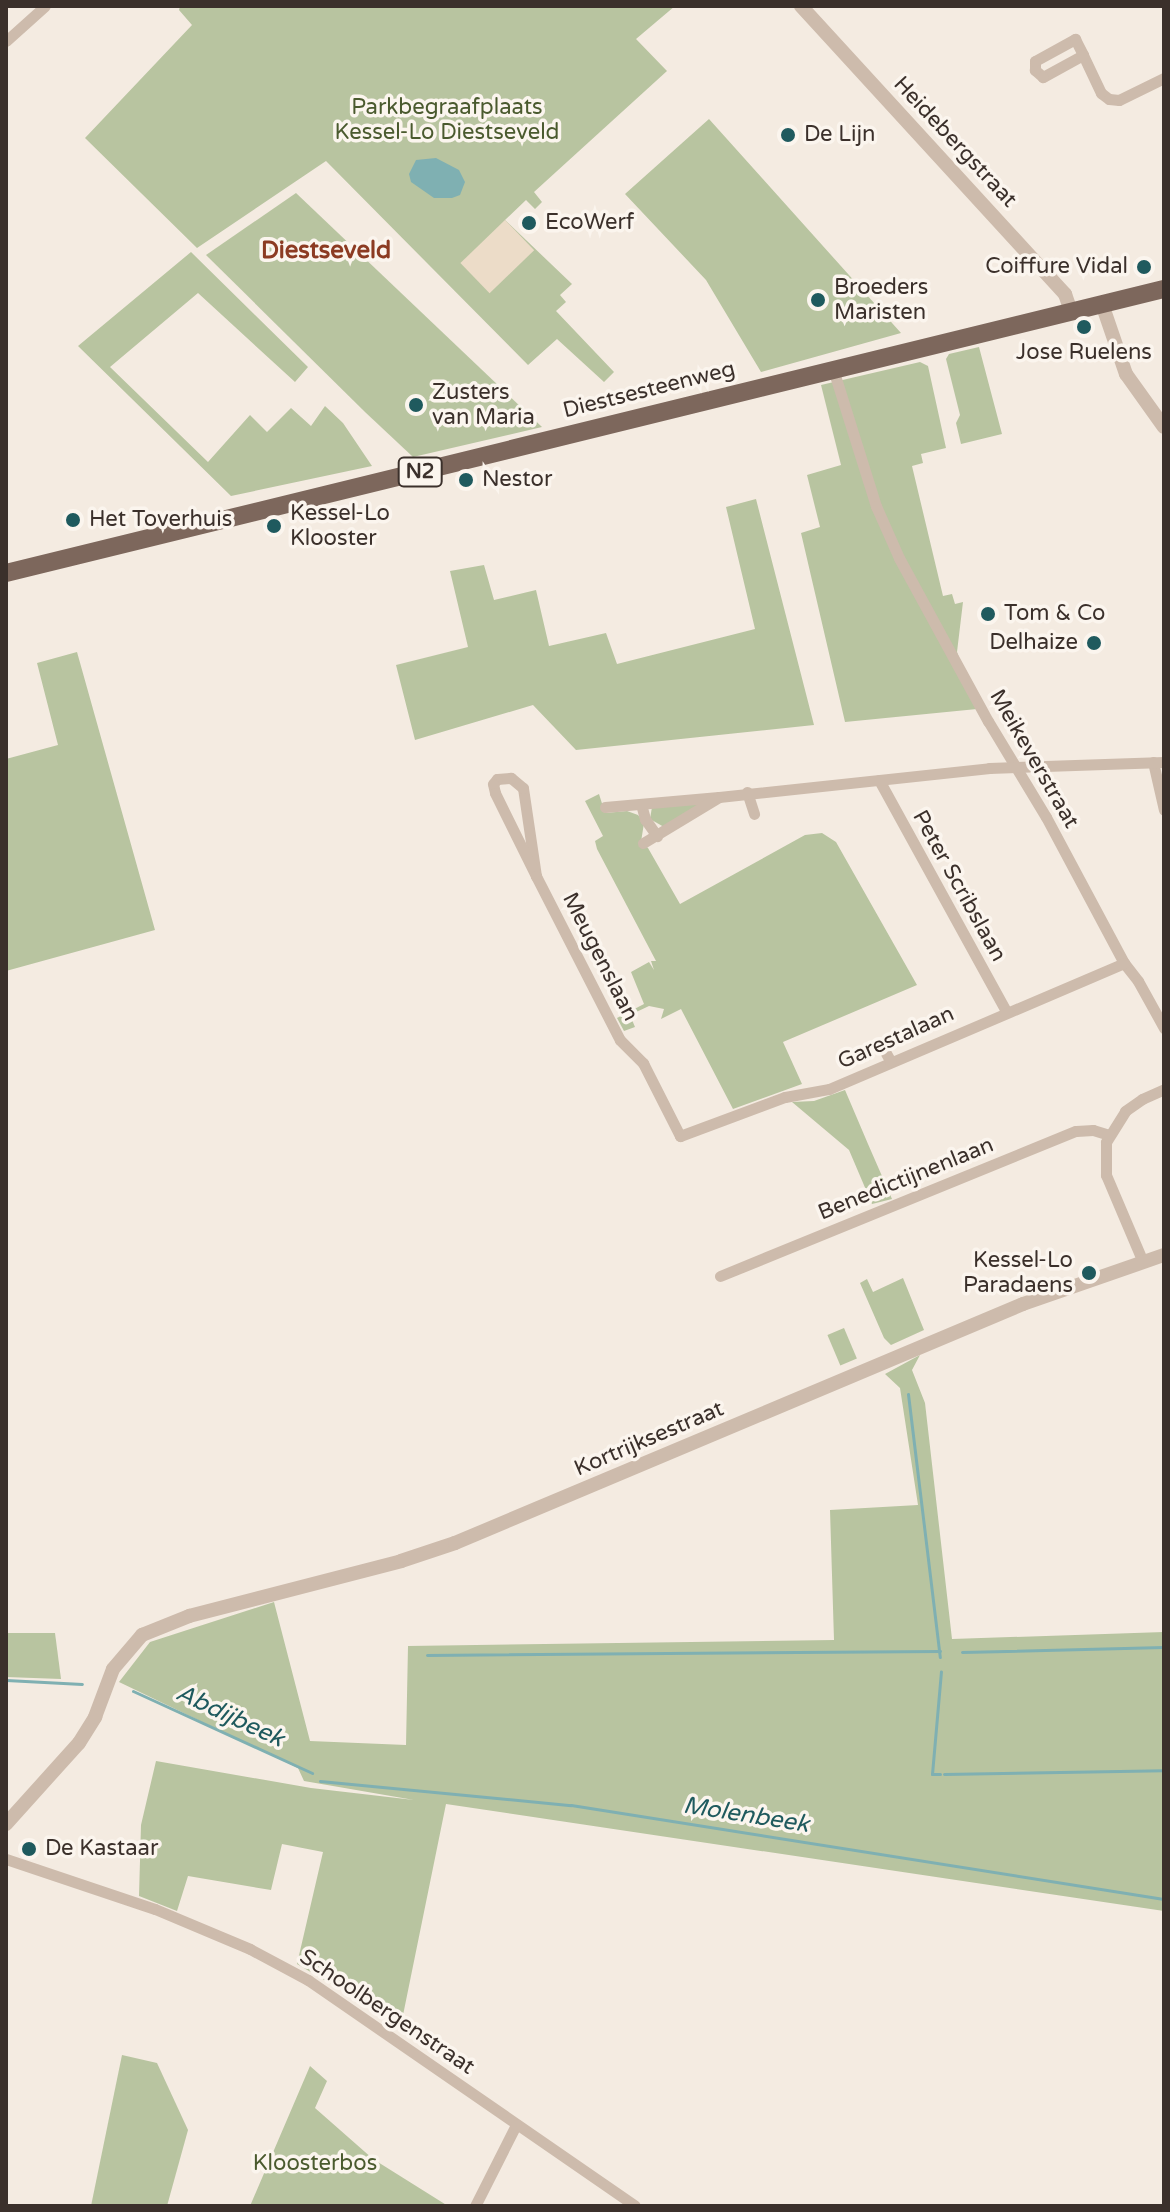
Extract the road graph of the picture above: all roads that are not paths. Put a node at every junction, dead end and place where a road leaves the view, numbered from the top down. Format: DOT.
graph roads {
  1 [pos="45,6"];
  2 [pos="801,6"];
  3 [pos="6,41"];
  4 [pos="1083,55"];
  5 [pos="1164,78"];
  6 [pos="1164,289"];
  7 [pos="1102,304"];
  8 [pos="1071,311"];
  9 [pos="833,369"];
  10 [pos="1164,427"];
  11 [pos="6,573"];
  12 [pos="1158,762"];
  13 [pos="1014,766"];
  14 [pos="879,780"];
  15 [pos="747,792"];
  16 [pos="719,797"];
  17 [pos="641,804"];
  18 [pos="605,807"];
  19 [pos="526,809"];
  20 [pos="1164,810"];
  21 [pos="505,813"];
  22 [pos="754,814"];
  23 [pos="657,836"];
  24 [pos="643,843"];
  25 [pos="536,876"];
  26 [pos="1124,963"];
  27 [pos="1006,1011"];
  28 [pos="1164,1028"];
  29 [pos="882,1046"];
  30 [pos="891,1062"];
  31 [pos="1164,1089"];
  32 [pos="1109,1135"];
  33 [pos="680,1136"];
  34 [pos="1164,1255"];
  35 [pos="1143,1262"];
  36 [pos="720,1276"];
  37 [pos="6,1824"];
  38 [pos="6,1859"];
  39 [pos="516,2125"];
  40 [pos="475,2206"];
  41 [pos="635,2206"];
  1 -- 3 [label="street"];
  2 -- 8 [label="street, Heidebergstraat"];
  4 -- 5 [label="street"];
  6 -- 7 [label="main road, Diestsesteenweg / N2"];
  7 -- 8 [label="main road, Diestsesteenweg / N2"];
  7 -- 10 [label="street"];
  8 -- 9 [label="main road, Diestsesteenweg / N2"];
  9 -- 11 [label="main road, Diestsesteenweg / N2"];
  9 -- 13 [label="street, Meikeverstraat"];
  12 -- 13 [label="street"];
  12 -- 20 [label="street"];
  13 -- 14 [label="street"];
  13 -- 26 [label="street, Meikeverstraat"];
  14 -- 15 [label="street"];
  14 -- 27 [label="street, Peter Scribslaan"];
  15 -- 16 [label="street"];
  15 -- 22 [label="street"];
  16 -- 17 [label="street"];
  16 -- 23 [label="street"];
  17 -- 18 [label="street"];
  17 -- 23 [label="street"];
  19 -- 21 [label="street"];
  19 -- 21 [label="street, Meugenslaan"];
  19 -- 25 [label="street, Meugenslaan"];
  21 -- 25 [label="street, Meugenslaan"];
  23 -- 24 [label="street"];
  25 -- 33 [label="street, Meugenslaan"];
  26 -- 27 [label="street, Garestalaan"];
  26 -- 28 [label="street, Meikeverstraat"];
  27 -- 30 [label="street, Garestalaan"];
  29 -- 30 [label="street"];
  30 -- 33 [label="street, Garestalaan"];
  31 -- 32 [label="street"];
  32 -- 35 [label="street"];
  32 -- 36 [label="street, Benedictijnenlaan"];
  34 -- 35 [label="street, Kortrijksestraat"];
  35 -- 37 [label="street, Kortrijksestraat"];
  38 -- 39 [label="street, Schoolbergenstraat"];
  39 -- 40 [label="street"];
  39 -- 41 [label="street, Schoolbergenstraat"];
}
